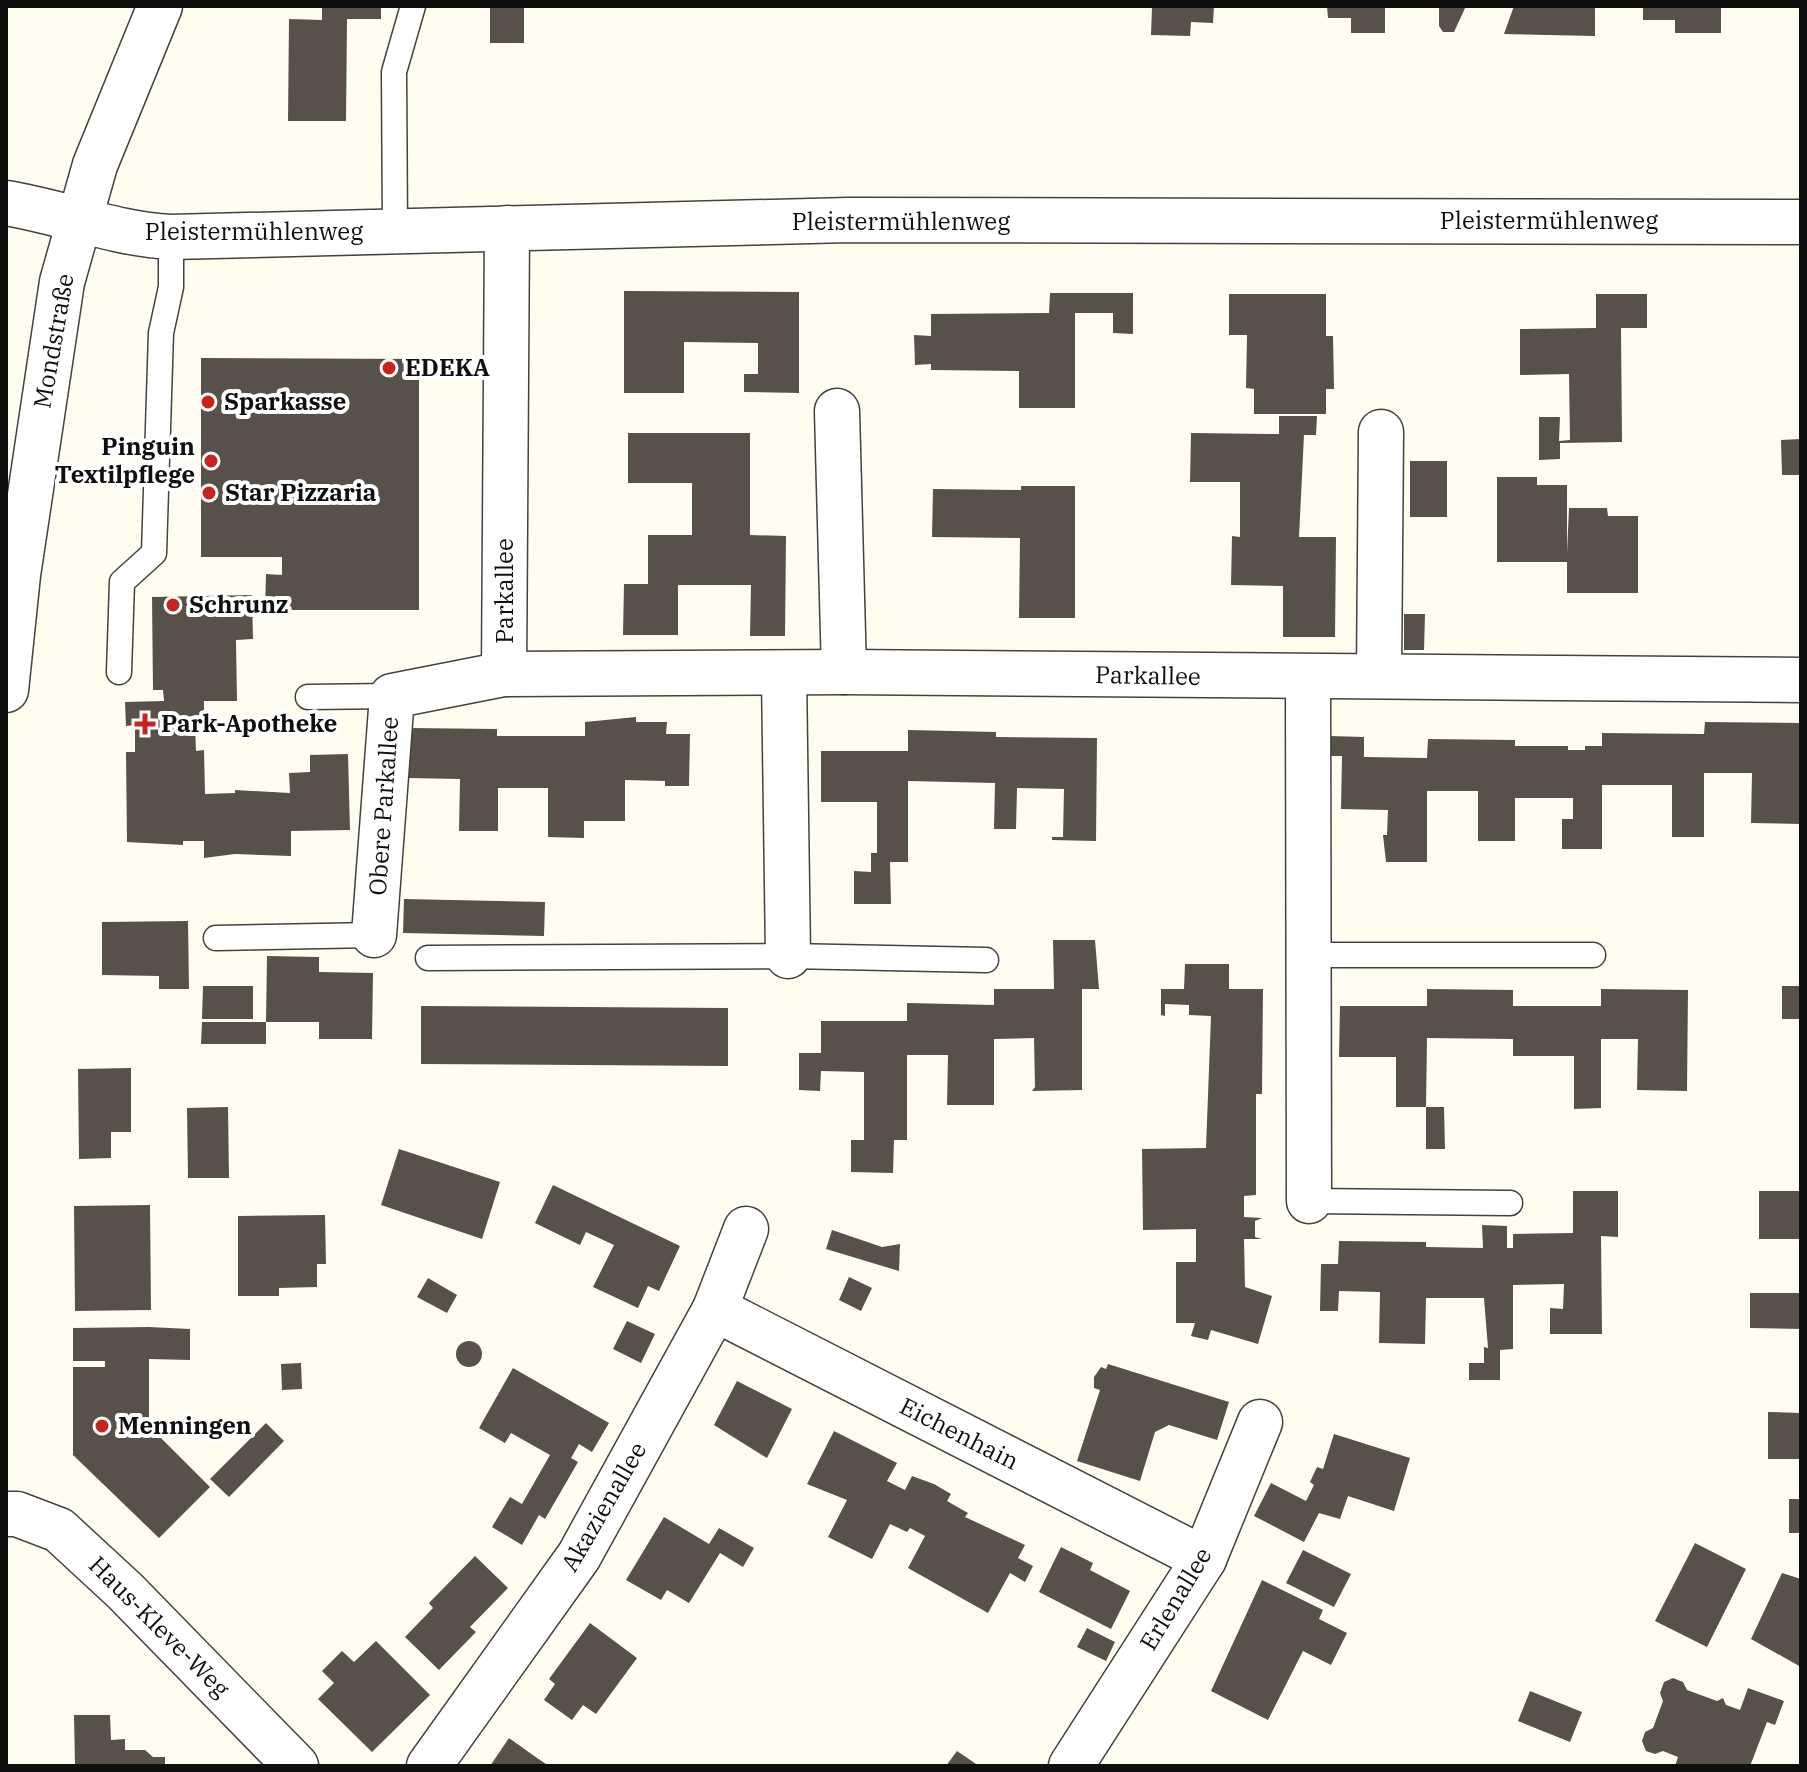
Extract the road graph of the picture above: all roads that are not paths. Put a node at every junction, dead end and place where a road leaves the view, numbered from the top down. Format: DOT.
graph roads {
  1 [pos="160,6"];
  2 [pos="413,6"];
  3 [pos="6,203"];
  4 [pos="79,219"];
  5 [pos="1801,222"];
  6 [pos="507,228"];
  7 [pos="395,231"];
  8 [pos="171,237"];
  9 [pos="837,411"];
  10 [pos="1381,432"];
  11 [pos="119,672"];
  12 [pos="844,672"];
  13 [pos="504,674"];
  14 [pos="784,675"];
  15 [pos="1379,676"];
  16 [pos="1308,678"];
  17 [pos="1801,680"];
  18 [pos="6,690"];
  19 [pos="392,696"];
  20 [pos="308,697"];
  21 [pos="374,935"];
  22 [pos="216,938"];
  23 [pos="1310,955"];
  24 [pos="1593,955"];
  25 [pos="788,956"];
  26 [pos="428,958"];
  27 [pos="986,960"];
  28 [pos="1309,1201"];
  29 [pos="1510,1203"];
  30 [pos="746,1229"];
  31 [pos="715,1309"];
  32 [pos="1260,1422"];
  33 [pos="6,1514"];
  34 [pos="1204,1559"];
  35 [pos="296,1766"];
  36 [pos="429,1766"];
  37 [pos="1071,1766"];
  1 -- 4 [label="street, Mondstraße"];
  2 -- 7 [label="lane"];
  3 -- 4 [label="street, Pleistermühlenweg"];
  4 -- 8 [label="street, Pleistermühlenweg"];
  4 -- 18 [label="street, Mondstraße"];
  5 -- 6 [label="street, Pleistermühlenweg"];
  6 -- 7 [label="street, Pleistermühlenweg"];
  6 -- 13 [label="street, Parkallee"];
  7 -- 8 [label="street, Pleistermühlenweg"];
  8 -- 11 [label="lane"];
  9 -- 12 [label="street"];
  10 -- 15 [label="street"];
  12 -- 14 [label="street, Parkallee"];
  12 -- 16 [label="street, Parkallee"];
  13 -- 14 [label="street, Parkallee"];
  13 -- 19 [label="street, Obere Parkallee"];
  14 -- 25 [label="street"];
  15 -- 16 [label="street, Parkallee"];
  15 -- 17 [label="street, Parkallee"];
  16 -- 23 [label="street"];
  19 -- 20 [label="lane"];
  19 -- 21 [label="street, Obere Parkallee"];
  21 -- 22 [label="lane"];
  23 -- 24 [label="lane"];
  23 -- 28 [label="street"];
  25 -- 26 [label="lane"];
  25 -- 27 [label="lane"];
  28 -- 29 [label="lane"];
  30 -- 31 [label="street, Akazienallee"];
  31 -- 34 [label="street, Eichenhain"];
  31 -- 36 [label="street, Akazienallee"];
  32 -- 34 [label="street, Erlenallee"];
  33 -- 35 [label="street, Haus-Kleve-Weg"];
  34 -- 37 [label="street, Erlenallee"];
}
